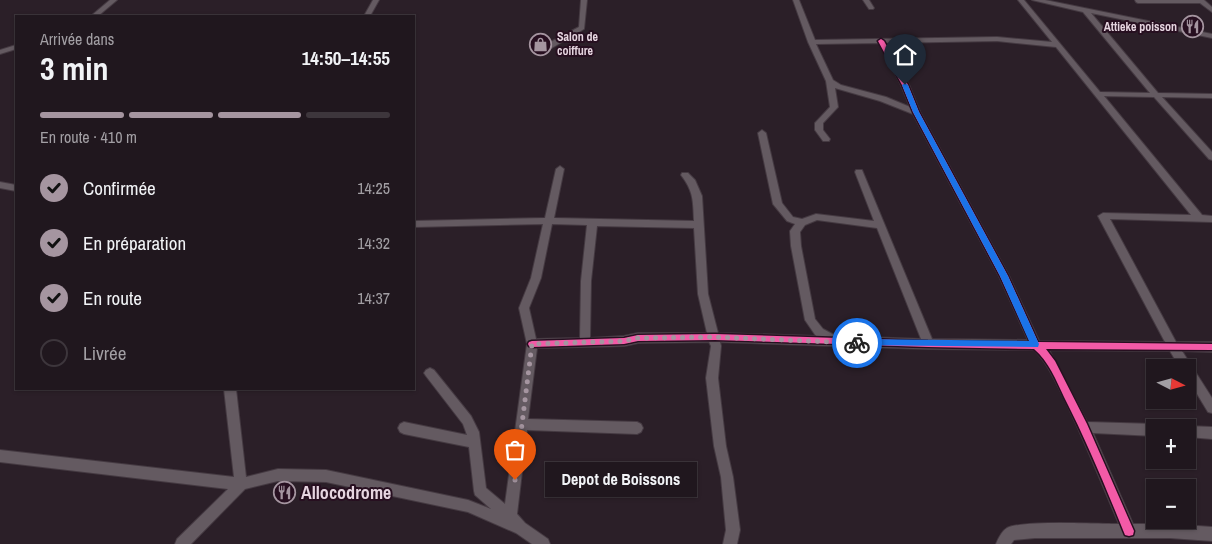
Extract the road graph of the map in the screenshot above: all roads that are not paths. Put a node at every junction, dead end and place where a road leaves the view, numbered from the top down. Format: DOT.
graph roads {
  1 [pos="114,0"];
  2 [pos="376,0"];
  3 [pos="584,0"];
  4 [pos="796,0"];
  5 [pos="866,0"];
  6 [pos="1022,0"];
  7 [pos="1035,0"];
  8 [pos="1072,0"];
  9 [pos="1201,0"];
  10 [pos="1138,1"];
  11 [pos="871,8"];
  12 [pos="1083,9"];
  13 [pos="1212,10"];
  14 [pos="95,15"];
  15 [pos="368,15"];
  16 [pos="1212,36"];
  17 [pos="881,41"];
  18 [pos="812,42"];
  19 [pos="1057,45"];
  20 [pos="15,47"];
  21 [pos="537,48"];
  22 [pos="0,52"];
  23 [pos="830,81"];
  24 [pos="1099,94"];
  25 [pos="1156,95"];
  26 [pos="1212,96"];
  27 [pos="916,112"];
  28 [pos="762,133"];
  29 [pos="826,139"];
  30 [pos="1212,157"];
  31 [pos="560,169"];
  32 [pos="859,172"];
  33 [pos="685,175"];
  34 [pos="0,185"];
  35 [pos="15,188"];
  36 [pos="1199,218"];
  37 [pos="1212,218"];
  38 [pos="547,221"];
  39 [pos="802,223"];
  40 [pos="415,224"];
  41 [pos="592,224"];
  42 [pos="700,225"];
  43 [pos="881,225"];
  44 [pos="715,337"];
  45 [pos="585,342"];
  46 [pos="836,342"];
  47 [pos="532,344"];
  48 [pos="928,344"];
  49 [pos="1035,344"];
  50 [pos="1173,347"];
  51 [pos="1212,347"];
  52 [pos="1181,359"];
  53 [pos="430,373"];
  54 [pos="1196,383"];
  55 [pos="230,390"];
  56 [pos="1212,408"];
  57 [pos="522,424"];
  58 [pos="1084,427"];
  59 [pos="404,428"];
  60 [pos="637,428"];
  61 [pos="1146,430"];
  62 [pos="1196,432"];
  63 [pos="1212,433"];
  64 [pos="474,442"];
  65 [pos="0,456"];
  66 [pos="241,484"];
  67 [pos="510,517"];
  68 [pos="521,528"];
  69 [pos="1129,531"];
  70 [pos="1212,534"];
  71 [pos="182,544"];
  72 [pos="543,544"];
  73 [pos="730,544"];
  74 [pos="1003,544"];
  1 -- 14 [label="street"];
  2 -- 15 [label="street"];
  3 -- 21 [label="street"];
  4 -- 18 [label="street"];
  5 -- 11 [label="street"];
  6 -- 19 [label="street"];
  7 -- 12 [label="street"];
  8 -- 12 [label="street"];
  9 -- 10 [label="street"];
  9 -- 13 [label="street"];
  12 -- 16 [label="street"];
  12 -- 25 [label="street"];
  17 -- 18 [label="street"];
  17 -- 19 [label="street"];
  17 -- 27 [label="street"];
  18 -- 23 [label="street"];
  19 -- 24 [label="street"];
  20 -- 22 [label="street"];
  23 -- 27 [label="street"];
  23 -- 29 [label="street"];
  24 -- 25 [label="street"];
  24 -- 36 [label="street"];
  25 -- 26 [label="street"];
  25 -- 30 [label="street"];
  27 -- 49 [label="street"];
  28 -- 39 [label="street"];
  31 -- 38 [label="street"];
  32 -- 43 [label="street"];
  33 -- 42 [label="street"];
  34 -- 35 [label="street"];
  36 -- 37 [label="street"];
  36 -- 50 [label="street"];
  38 -- 40 [label="street"];
  38 -- 41 [label="street"];
  38 -- 47 [label="street"];
  39 -- 43 [label="street"];
  39 -- 46 [label="street"];
  41 -- 42 [label="street"];
  41 -- 45 [label="street"];
  42 -- 44 [label="street"];
  43 -- 48 [label="street"];
  44 -- 45 [label="street"];
  44 -- 46 [label="street"];
  44 -- 73 [label="street"];
  45 -- 47 [label="street"];
  46 -- 48 [label="street"];
  47 -- 57 [label="street"];
  48 -- 49 [label="street"];
  49 -- 50 [label="street"];
  49 -- 58 [label="street"];
  50 -- 51 [label="street"];
  50 -- 52 [label="street"];
  53 -- 64 [label="street"];
  54 -- 56 [label="street"];
  55 -- 66 [label="street"];
  57 -- 60 [label="street"];
  57 -- 67 [label="street"];
  58 -- 61 [label="street"];
  58 -- 69 [label="street"];
  59 -- 64 [label="street"];
  62 -- 63 [label="street"];
  64 -- 67 [label="street"];
  65 -- 66 [label="street"];
  66 -- 68 [label="street"];
  66 -- 71 [label="street"];
  67 -- 68 [label="street"];
  68 -- 72 [label="street"];
  69 -- 70 [label="street"];
  69 -- 74 [label="street"];
}
